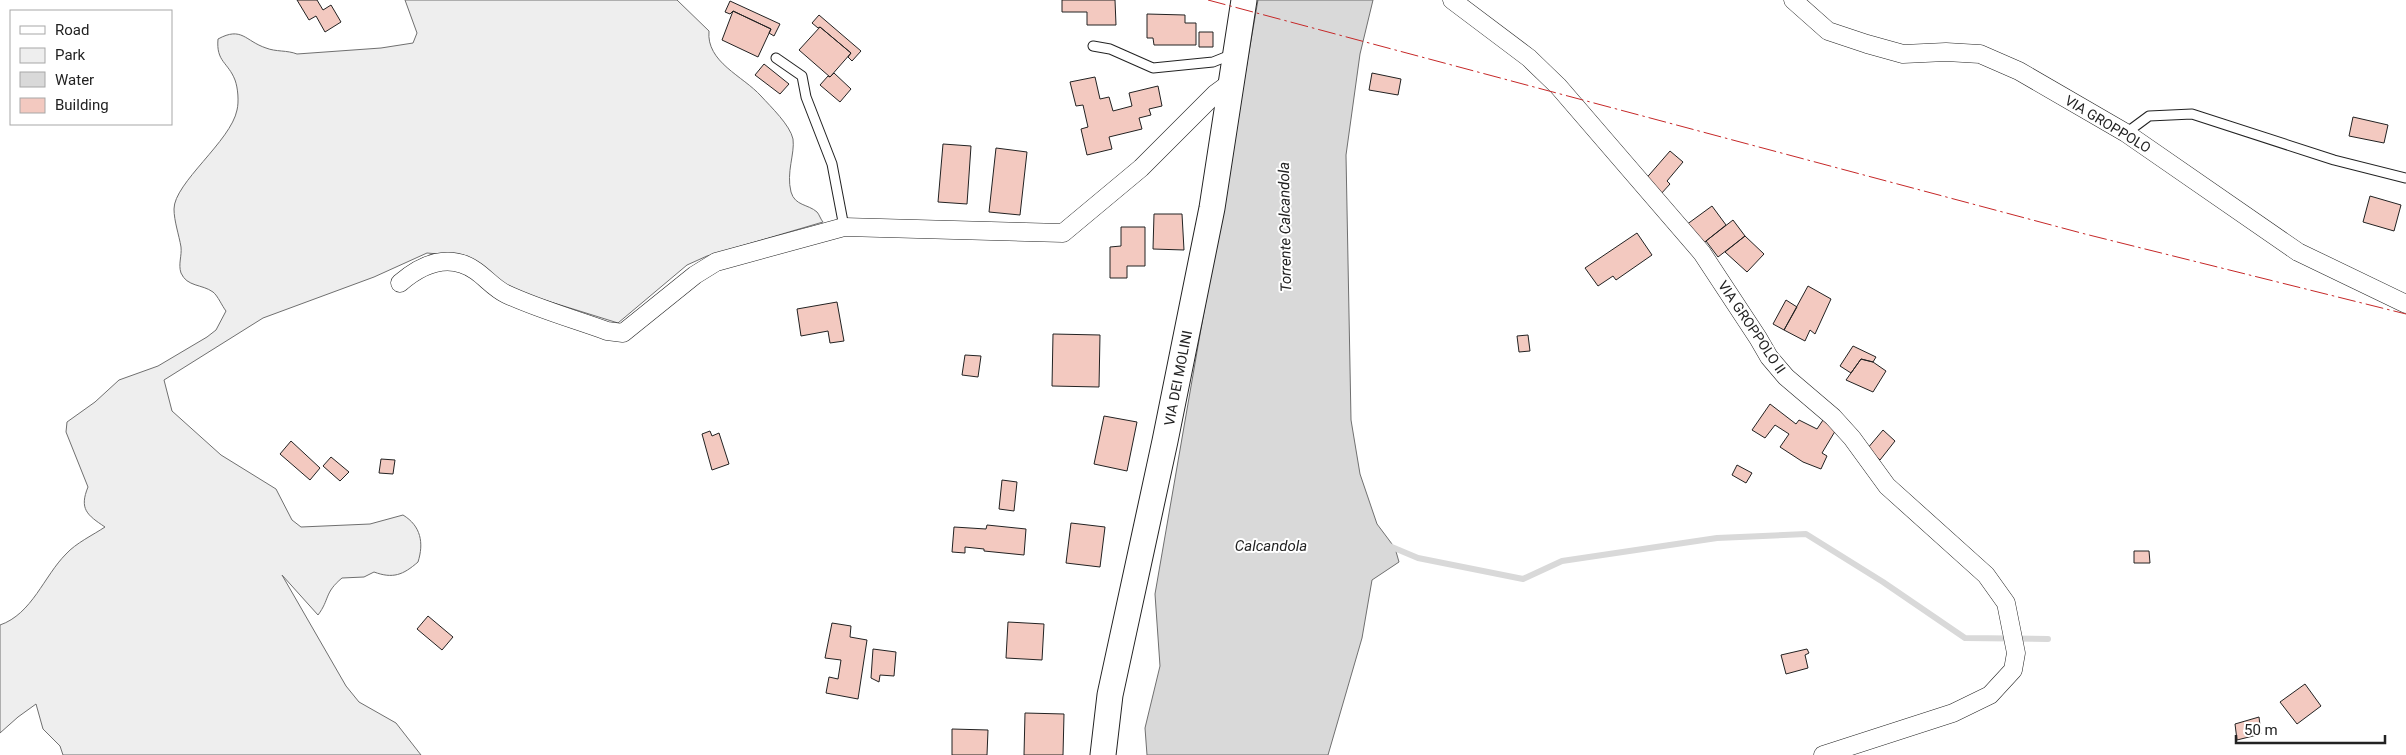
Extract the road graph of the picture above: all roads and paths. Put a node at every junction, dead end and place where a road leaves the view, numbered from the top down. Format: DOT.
graph roads {
  1 [pos="1244,0"];
  2 [pos="1452,0"];
  3 [pos="1792,0"];
  4 [pos="1093,46"];
  5 [pos="1235,53"];
  6 [pos="776,58"];
  7 [pos="1230,83"];
  8 [pos="2126,133"];
  9 [pos="2406,178"];
  10 [pos="844,227"];
  11 [pos="400,283"];
  12 [pos="2406,304"];
  13 [pos="1103,755"];
  14 [pos="1824,755"];
  1 -- 5 [label="street, VIA DEI MOLINI"];
  2 -- 14 [label="street, VIA GROPPOLO II"];
  3 -- 8 [label="street, VIA GROPPOLO"];
  4 -- 5 [label="lane"];
  5 -- 7 [label="street, VIA DEI MOLINI"];
  6 -- 10 [label="lane"];
  7 -- 10 [label="street"];
  7 -- 13 [label="street, VIA DEI MOLINI"];
  8 -- 9 [label="lane"];
  8 -- 12 [label="street, VIA GROPPOLO"];
  10 -- 11 [label="street"];
}
